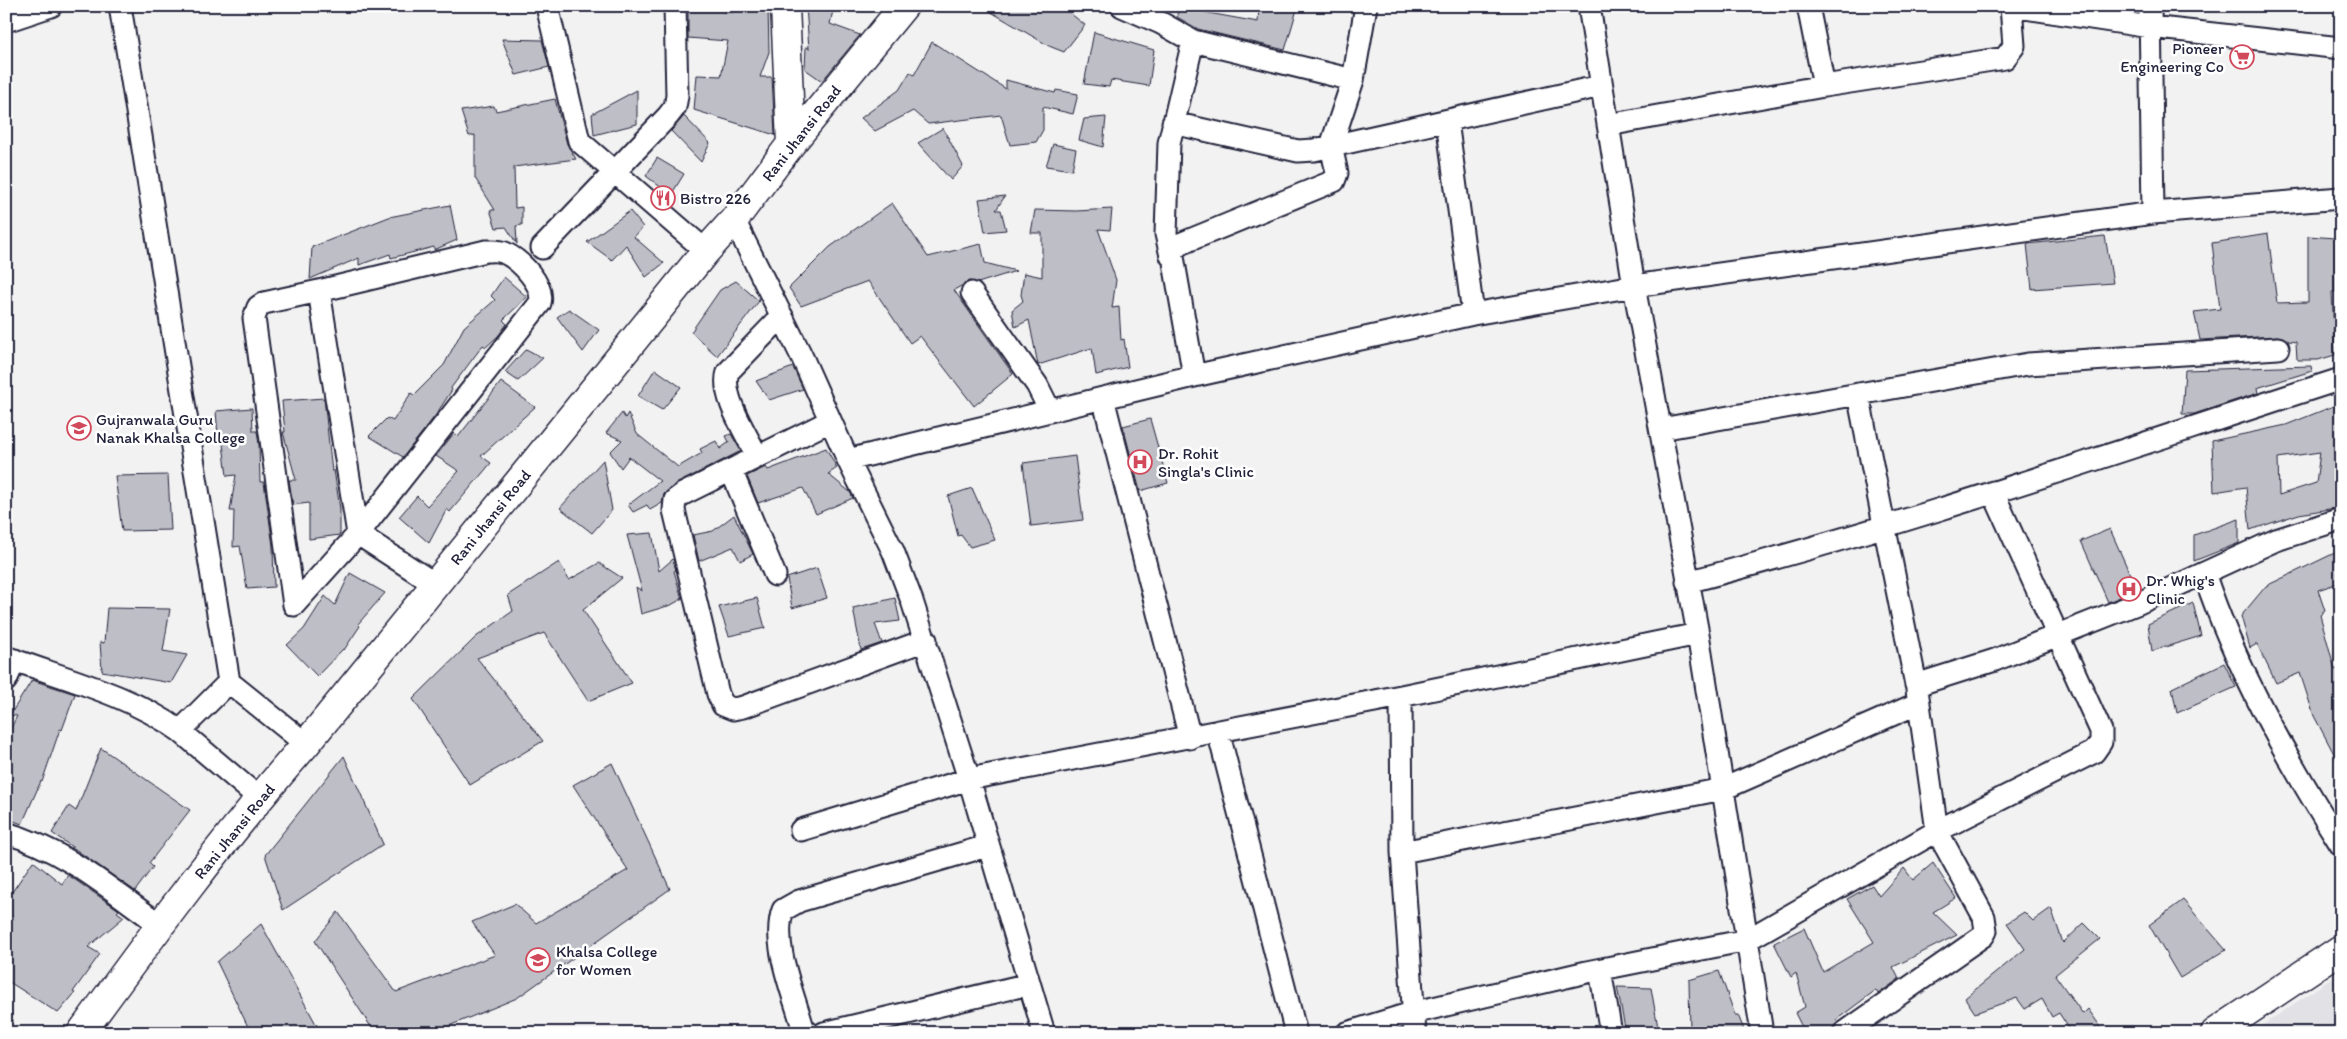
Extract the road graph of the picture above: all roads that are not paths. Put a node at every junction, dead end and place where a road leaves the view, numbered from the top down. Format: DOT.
graph roads {
  1 [pos="51,6"];
  2 [pos="120,6"];
  3 [pos="547,6"];
  4 [pos="675,6"];
  5 [pos="785,6"];
  6 [pos="904,6"];
  7 [pos="1122,6"];
  8 [pos="1366,6"];
  9 [pos="1589,6"];
  10 [pos="1808,6"];
  11 [pos="2011,6"];
  12 [pos="2150,17"];
  13 [pos="6,21"];
  14 [pos="1193,41"];
  15 [pos="2341,48"];
  16 [pos="1353,80"];
  17 [pos="1601,86"];
  18 [pos="1824,86"];
  19 [pos="1447,121"];
  20 [pos="1173,123"];
  21 [pos="1608,125"];
  22 [pos="791,144"];
  23 [pos="1331,146"];
  24 [pos="614,173"];
  25 [pos="2341,198"];
  26 [pos="2153,213"];
  27 [pos="734,220"];
  28 [pos="542,248"];
  29 [pos="706,251"];
  30 [pos="1171,256"];
  31 [pos="1634,286"];
  32 [pos="319,291"];
  33 [pos="972,293"];
  34 [pos="1473,314"];
  35 [pos="782,316"];
  36 [pos="2278,348"];
  37 [pos="1194,376"];
  38 [pos="2341,379"];
  39 [pos="1858,394"];
  40 [pos="1103,398"];
  41 [pos="1050,411"];
  42 [pos="830,421"];
  43 [pos="1661,429"];
  44 [pos="757,456"];
  45 [pos="848,460"];
  46 [pos="731,470"];
  47 [pos="1993,492"];
  48 [pos="2341,519"];
  49 [pos="1885,526"];
  50 [pos="358,534"];
  51 [pos="2204,573"];
  52 [pos="775,575"];
  53 [pos="1687,582"];
  54 [pos="436,584"];
  55 [pos="1698,634"];
  56 [pos="2057,635"];
  57 [pos="926,640"];
  58 [pos="10,659"];
  59 [pos="6,680"];
  60 [pos="228,682"];
  61 [pos="1917,694"];
  62 [pos="1401,696"];
  63 [pos="180,731"];
  64 [pos="1218,731"];
  65 [pos="1190,738"];
  66 [pos="306,744"];
  67 [pos="969,779"];
  68 [pos="1723,789"];
  69 [pos="259,798"];
  70 [pos="801,830"];
  71 [pos="1937,831"];
  72 [pos="8,836"];
  73 [pos="2341,845"];
  74 [pos="987,846"];
  75 [pos="1402,852"];
  76 [pos="159,924"];
  77 [pos="1747,940"];
  78 [pos="2341,949"];
  79 [pos="1600,970"];
  80 [pos="1029,984"];
  81 [pos="1414,1023"];
  82 [pos="81,1033"];
  83 [pos="809,1033"];
  84 [pos="824,1033"];
  85 [pos="1044,1033"];
  86 [pos="1296,1033"];
  87 [pos="1347,1033"];
  88 [pos="1611,1033"];
  89 [pos="1762,1033"];
  90 [pos="1844,1033"];
  91 [pos="2216,1033"];
  1 -- 13 [label="street"];
  2 -- 60 [label="street"];
  3 -- 24 [label="street"];
  4 -- 24 [label="street"];
  5 -- 22 [label="street"];
  6 -- 22 [label="street, Rani Jhansi Road"];
  7 -- 14 [label="street"];
  8 -- 16 [label="street"];
  9 -- 17 [label="street"];
  10 -- 18 [label="street"];
  11 -- 12 [label="street"];
  11 -- 18 [label="street"];
  12 -- 15 [label="street"];
  12 -- 26 [label="street"];
  14 -- 16 [label="street"];
  14 -- 20 [label="street"];
  16 -- 23 [label="street"];
  17 -- 19 [label="street"];
  17 -- 21 [label="street"];
  18 -- 21 [label="street"];
  19 -- 23 [label="street"];
  19 -- 34 [label="street"];
  20 -- 23 [label="street"];
  20 -- 30 [label="street"];
  21 -- 31 [label="street"];
  22 -- 27 [label="street, Rani Jhansi Road"];
  23 -- 30 [label="street"];
  24 -- 28 [label="street"];
  24 -- 29 [label="street"];
  25 -- 26 [label="street"];
  26 -- 31 [label="street"];
  27 -- 29 [label="street, Rani Jhansi Road"];
  27 -- 35 [label="street"];
  29 -- 54 [label="street, Rani Jhansi Road"];
  30 -- 37 [label="street"];
  31 -- 34 [label="street"];
  31 -- 43 [label="street"];
  32 -- 50 [label="street"];
  32 -- 50 [label="street"];
  32 -- 50 [label="street"];
  33 -- 41 [label="street"];
  34 -- 37 [label="street"];
  35 -- 42 [label="street"];
  35 -- 44 [label="street"];
  36 -- 39 [label="street"];
  37 -- 40 [label="street"];
  38 -- 47 [label="street"];
  39 -- 43 [label="street"];
  39 -- 49 [label="street"];
  40 -- 41 [label="street"];
  40 -- 65 [label="street"];
  41 -- 45 [label="street"];
  42 -- 44 [label="street"];
  42 -- 45 [label="street"];
  43 -- 53 [label="street"];
  44 -- 46 [label="street"];
  45 -- 57 [label="street"];
  46 -- 52 [label="street"];
  46 -- 57 [label="street"];
  47 -- 49 [label="street"];
  47 -- 56 [label="street"];
  48 -- 51 [label="street"];
  49 -- 53 [label="street"];
  49 -- 61 [label="street"];
  50 -- 54 [label="street"];
  51 -- 56 [label="street"];
  51 -- 73 [label="street"];
  53 -- 55 [label="street"];
  54 -- 66 [label="street, Rani Jhansi Road"];
  55 -- 62 [label="street"];
  55 -- 68 [label="street"];
  56 -- 61 [label="street"];
  56 -- 71 [label="street"];
  57 -- 67 [label="street"];
  58 -- 59 [label="street"];
  58 -- 63 [label="street"];
  60 -- 63 [label="street"];
  60 -- 66 [label="street"];
  61 -- 68 [label="street"];
  61 -- 71 [label="street"];
  62 -- 64 [label="street"];
  62 -- 75 [label="street"];
  63 -- 69 [label="street"];
  64 -- 65 [label="street"];
  64 -- 86 [label="street"];
  65 -- 67 [label="street"];
  66 -- 69 [label="street, Rani Jhansi Road"];
  67 -- 70 [label="street"];
  67 -- 74 [label="street"];
  68 -- 75 [label="street"];
  68 -- 77 [label="street"];
  69 -- 76 [label="street, Rani Jhansi Road"];
  71 -- 77 [label="street"];
  71 -- 90 [label="street"];
  72 -- 76 [label="street"];
  74 -- 80 [label="street"];
  74 -- 83 [label="street"];
  75 -- 81 [label="street"];
  76 -- 82 [label="street, Rani Jhansi Road"];
  77 -- 79 [label="street"];
  77 -- 89 [label="street"];
  78 -- 91 [label="street"];
  79 -- 81 [label="street"];
  79 -- 88 [label="street"];
  80 -- 84 [label="street"];
  80 -- 85 [label="street"];
  81 -- 87 [label="street"];
}
